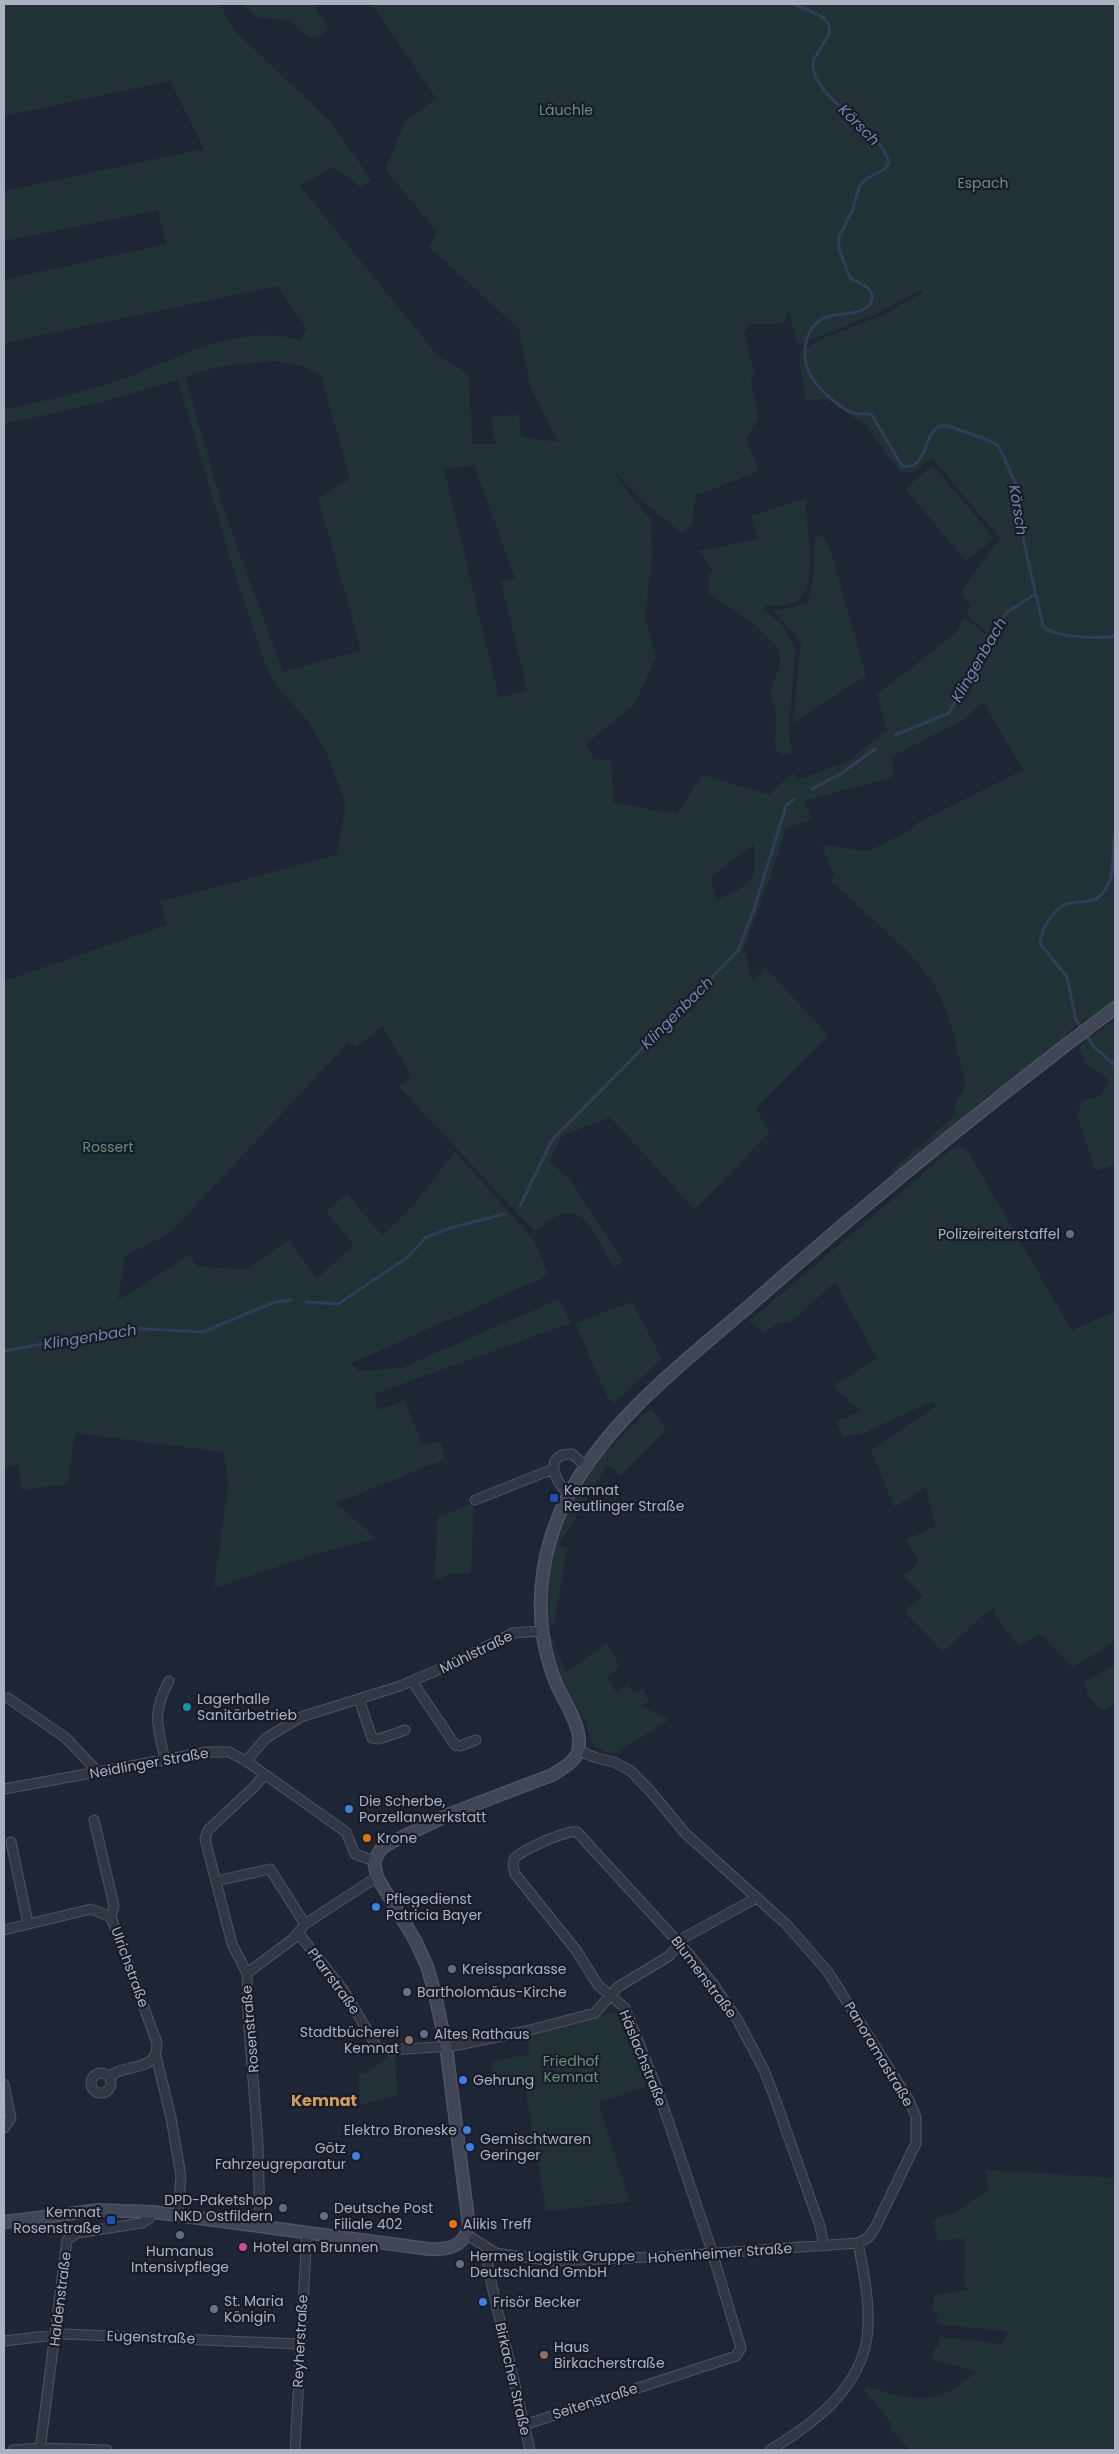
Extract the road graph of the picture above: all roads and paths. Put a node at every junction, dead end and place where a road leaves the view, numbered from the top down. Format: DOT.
graph roads {
  1 [pos="1115,1008"];
  2 [pos="586,1466"];
  3 [pos="553,1469"];
  4 [pos="569,1494"];
  5 [pos="475,1500"];
  6 [pos="542,1631"];
  7 [pos="412,1681"];
  8 [pos="168,1682"];
  9 [pos="8,1698"];
  10 [pos="359,1699"];
  11 [pos="405,1730"];
  12 [pos="476,1740"];
  13 [pos="579,1751"];
  14 [pos="165,1760"];
  15 [pos="246,1761"];
  16 [pos="98,1772"];
  17 [pos="264,1774"];
  18 [pos="4,1789"];
  19 [pos="94,1820"];
  20 [pos="11,1842"];
  21 [pos="374,1861"];
  22 [pos="513,1863"];
  23 [pos="377,1877"];
  24 [pos="216,1881"];
  25 [pos="755,1897"];
  26 [pos="112,1917"];
  27 [pos="28,1923"];
  28 [pos="305,1924"];
  29 [pos="4,1930"];
  30 [pos="299,1934"];
  31 [pos="680,1943"];
  32 [pos="246,1973"];
  33 [pos="610,1995"];
  34 [pos="446,2046"];
  35 [pos="156,2056"];
  36 [pos="109,2077"];
  37 [pos="4,2084"];
  38 [pos="4,2128"];
  39 [pos="153,2212"];
  40 [pos="178,2214"];
  41 [pos="4,2222"];
  42 [pos="260,2226"];
  43 [pos="307,2232"];
  44 [pos="467,2235"];
  45 [pos="858,2243"];
  46 [pos="824,2246"];
  47 [pos="489,2250"];
  48 [pos="713,2254"];
  49 [pos="55,2334"];
  50 [pos="4,2341"];
  51 [pos="299,2344"];
  52 [pos="524,2425"];
  53 [pos="40,2449"];
  54 [pos="13,2450"];
  55 [pos="107,2450"];
  56 [pos="295,2450"];
  57 [pos="530,2450"];
  58 [pos="770,2450"];
  1 -- 2 [label="main road"];
  2 -- 3 [label="street"];
  2 -- 4 [label="main road"];
  3 -- 4 [label="street"];
  3 -- 5 [label="street"];
  4 -- 6 [label="main road"];
  6 -- 7 [label="street, Mühlstraße"];
  6 -- 13 [label="main road"];
  7 -- 10 [label="street, Mühlstraße"];
  7 -- 12 [label="street"];
  8 -- 14 [label="street"];
  9 -- 16 [label="street"];
  10 -- 11 [label="street"];
  10 -- 15 [label="street, Mühlstraße"];
  13 -- 21 [label="main road"];
  13 -- 25 [label="street, Panoramastraße"];
  14 -- 15 [label="street, Neidlinger Straße"];
  14 -- 16 [label="street, Neidlinger Straße"];
  15 -- 17 [label="street, Neidlinger Straße"];
  16 -- 18 [label="street, Neidlinger Straße"];
  17 -- 21 [label="street, Neidlinger Straße"];
  17 -- 24 [label="street, Rosenstraße"];
  19 -- 26 [label="street, Ulrichstraße"];
  20 -- 27 [label="street"];
  21 -- 23 [label="main road"];
  22 -- 31 [label="street, Blumenstraße"];
  22 -- 33 [label="street, Häslachstraße"];
  23 -- 28 [label="street"];
  23 -- 34 [label="main road"];
  24 -- 28 [label="street"];
  24 -- 32 [label="street, Rosenstraße"];
  25 -- 31 [label="street"];
  25 -- 45 [label="street, Panoramastraße"];
  26 -- 27 [label="street"];
  26 -- 35 [label="street, Ulrichstraße"];
  27 -- 29 [label="street"];
  28 -- 30 [label="street"];
  30 -- 32 [label="street"];
  30 -- 34 [label="street, Pfarrstraße"];
  31 -- 33 [label="street"];
  31 -- 46 [label="street, Blumenstraße"];
  32 -- 42 [label="street, Rosenstraße"];
  33 -- 34 [label="street"];
  33 -- 48 [label="street, Häslachstraße"];
  34 -- 44 [label="main road"];
  35 -- 36 [label="street"];
  35 -- 40 [label="street, Ulrichstraße"];
  37 -- 38 [label="street"];
  39 -- 40 [label="main road"];
  39 -- 41 [label="main road"];
  39 -- 49 [label="street, Haldenstraße"];
  40 -- 42 [label="main road"];
  42 -- 43 [label="main road"];
  43 -- 44 [label="main road"];
  43 -- 51 [label="street, Reyherstraße"];
  44 -- 47 [label="street, Hohenheimer Straße"];
  45 -- 46 [label="street, Hohenheimer Straße"];
  45 -- 58 [label="street"];
  46 -- 48 [label="street, Hohenheimer Straße"];
  47 -- 48 [label="street, Hohenheimer Straße"];
  47 -- 52 [label="street, Birkacher Straße"];
  48 -- 52 [label="street, Seitenstraße"];
  49 -- 50 [label="street, Eugenstraße"];
  49 -- 51 [label="street, Eugenstraße"];
  49 -- 53 [label="street, Haldenstraße"];
  51 -- 56 [label="street, Reyherstraße"];
  52 -- 57 [label="street, Birkacher Straße"];
  53 -- 54 [label="street"];
  53 -- 55 [label="street"];
}
